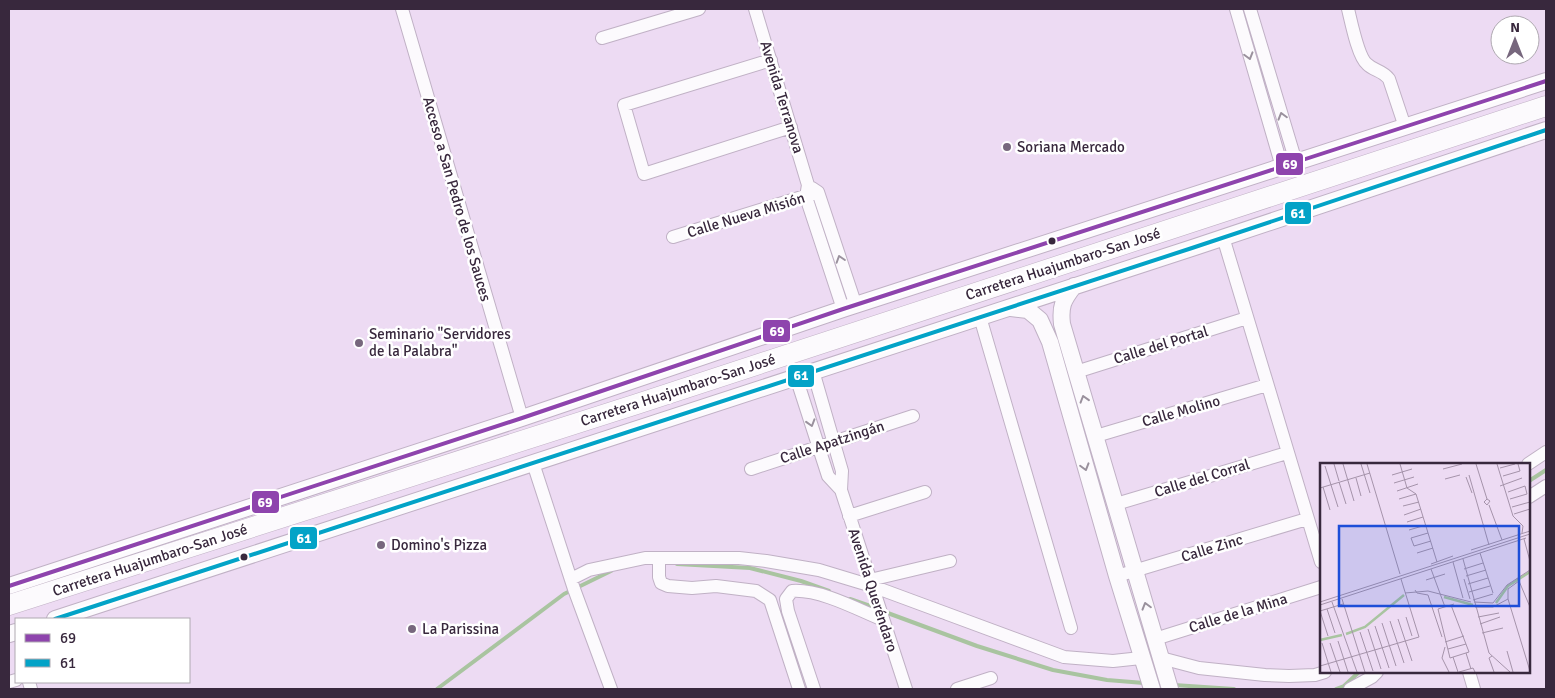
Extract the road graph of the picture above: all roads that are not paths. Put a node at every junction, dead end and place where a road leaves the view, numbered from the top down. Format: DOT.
graph roads {
  1 [pos="402,9"];
  2 [pos="699,9"];
  3 [pos="754,9"];
  4 [pos="1236,9"];
  5 [pos="1250,9"];
  6 [pos="1348,9"];
  7 [pos="602,38"];
  8 [pos="771,60"];
  9 [pos="1546,81"];
  10 [pos="1546,106"];
  11 [pos="1412,124"];
  12 [pos="791,127"];
  13 [pos="1546,130"];
  14 [pos="1389,132"];
  15 [pos="1528,137"];
  16 [pos="1546,140"];
  17 [pos="1410,150"];
  18 [pos="1289,164"];
  19 [pos="1433,167"];
  20 [pos="1399,180"];
  21 [pos="811,191"];
  22 [pos="1177,202"];
  23 [pos="1193,222"];
  24 [pos="673,237"];
  25 [pos="1222,237"];
  26 [pos="1192,248"];
  27 [pos="1074,286"];
  28 [pos="1009,307"];
  29 [pos="849,308"];
  30 [pos="980,317"];
  31 [pos="1247,318"];
  32 [pos="1058,339"];
  33 [pos="721,351"];
  34 [pos="813,371"];
  35 [pos="1076,372"];
  36 [pos="720,377"];
  37 [pos="796,377"];
  38 [pos="624,383"];
  39 [pos="1267,385"];
  40 [pos="733,398"];
  41 [pos="637,404"];
  42 [pos="913,416"];
  43 [pos="522,418"];
  44 [pos="636,428"];
  45 [pos="1096,436"];
  46 [pos="835,441"];
  47 [pos="818,447"];
  48 [pos="1287,453"];
  49 [pos="1544,458"];
  50 [pos="533,463"];
  51 [pos="1530,463"];
  52 [pos="752,469"];
  53 [pos="1546,486"];
  54 [pos="841,490"];
  55 [pos="925,492"];
  56 [pos="1530,496"];
  57 [pos="1116,504"];
  58 [pos="849,516"];
  59 [pos="1307,519"];
  60 [pos="1320,559"];
  61 [pos="659,560"];
  62 [pos="950,561"];
  63 [pos="1135,571"];
  64 [pos="1117,576"];
  65 [pos="572,584"];
  66 [pos="9,586"];
  67 [pos="872,586"];
  68 [pos="1320,587"];
  69 [pos="9,605"];
  70 [pos="882,616"];
  71 [pos="58,618"];
  72 [pos="1071,628"];
  73 [pos="1155,639"];
  74 [pos="1144,663"];
  75 [pos="1162,663"];
  76 [pos="1322,673"];
  77 [pos="1376,673"];
  78 [pos="1469,673"];
  79 [pos="991,678"];
  80 [pos="611,689"];
  81 [pos="799,689"];
  82 [pos="814,689"];
  83 [pos="906,689"];
  84 [pos="962,689"];
  85 [pos="1152,689"];
  86 [pos="1170,689"];
  87 [pos="1350,689"];
  88 [pos="1474,689"];
  1 -- 43 [label="street, Acceso a San Pedro de los Sauces"];
  2 -- 7 [label="street"];
  3 -- 8 [label="street, Avenida Terranova"];
  4 -- 18 [label="street, one-way"];
  18 -- 5 [label="street, one-way"];
  6 -- 11 [label="street"];
  8 -- 12 [label="street, Avenida Terranova"];
  8 -- 12 [label="street"];
  9 -- 11 [label="street"];
  10 -- 17 [label="main road, Carretera Huajumbaro-San José"];
  11 -- 14 [label="street"];
  11 -- 17 [label="street"];
  12 -- 21 [label="street, Avenida Terranova"];
  13 -- 15 [label="street"];
  14 -- 17 [label="street"];
  14 -- 18 [label="street"];
  15 -- 16 [label="street"];
  15 -- 19 [label="street"];
  17 -- 19 [label="street"];
  17 -- 20 [label="street"];
  17 -- 23 [label="main road, Carretera Huajumbaro-San José"];
  18 -- 22 [label="street"];
  19 -- 20 [label="street"];
  20 -- 25 [label="street"];
  21 -- 24 [label="street, Calle Nueva Misión"];
  21 -- 29 [label="street, Avenida Terranova"];
  22 -- 23 [label="street"];
  22 -- 29 [label="street"];
  23 -- 26 [label="street"];
  23 -- 36 [label="main road, Carretera Huajumbaro-San José"];
  25 -- 26 [label="street"];
  25 -- 31 [label="street"];
  26 -- 27 [label="street"];
  27 -- 28 [label="street"];
  27 -- 32 [label="street"];
  28 -- 30 [label="street"];
  28 -- 32 [label="street"];
  29 -- 33 [label="street"];
  30 -- 34 [label="street"];
  30 -- 72 [label="street"];
  31 -- 35 [label="street, Calle del Portal"];
  31 -- 39 [label="street"];
  32 -- 35 [label="street"];
  32 -- 64 [label="street, one-way"];
  33 -- 36 [label="street"];
  33 -- 38 [label="street"];
  34 -- 37 [label="street"];
  34 -- 46 [label="street, Avenida Queréndaro"];
  45 -- 35 [label="street, one-way"];
  36 -- 40 [label="street"];
  36 -- 41 [label="main road, Carretera Huajumbaro-San José"];
  37 -- 40 [label="street"];
  37 -- 47 [label="street, Avenida Queréndaro, one-way"];
  38 -- 41 [label="street"];
  38 -- 43 [label="street"];
  39 -- 45 [label="street, Calle Molino"];
  39 -- 48 [label="street"];
  40 -- 44 [label="street"];
  41 -- 44 [label="street"];
  41 -- 69 [label="main road, Carretera Huajumbaro-San José"];
  42 -- 46 [label="street, Calle Apatzingán"];
  43 -- 66 [label="street"];
  44 -- 50 [label="street"];
  45 -- 57 [label="street"];
  46 -- 47 [label="street, Calle Apatzingán"];
  46 -- 54 [label="street, Avenida Queréndaro"];
  47 -- 52 [label="street, Calle Apatzingán"];
  47 -- 54 [label="street, Avenida Queréndaro"];
  48 -- 57 [label="street, Calle del Corral"];
  48 -- 59 [label="street"];
  49 -- 51 [label="street"];
  50 -- 65 [label="street"];
  50 -- 71 [label="street"];
  53 -- 56 [label="street"];
  54 -- 58 [label="street, Avenida Queréndaro"];
  55 -- 58 [label="street"];
  57 -- 63 [label="street"];
  58 -- 67 [label="street, Avenida Queréndaro"];
  59 -- 60 [label="street"];
  59 -- 63 [label="street, Calle Zinc"];
  61 -- 65 [label="street"];
  61 -- 67 [label="street"];
  61 -- 81 [label="street"];
  62 -- 67 [label="street"];
  63 -- 64 [label="street, Calle Zinc"];
  73 -- 63 [label="street, one-way"];
  64 -- 74 [label="street"];
  65 -- 80 [label="street"];
  67 -- 70 [label="street, Avenida Queréndaro"];
  67 -- 74 [label="street"];
  68 -- 73 [label="street, Calle de la Mina"];
  70 -- 82 [label="street"];
  70 -- 83 [label="street, Avenida Queréndaro"];
  73 -- 75 [label="street"];
  74 -- 85 [label="street"];
  75 -- 76 [label="street"];
  75 -- 86 [label="street"];
  77 -- 87 [label="street"];
  78 -- 88 [label="street"];
  79 -- 84 [label="street"];
}
